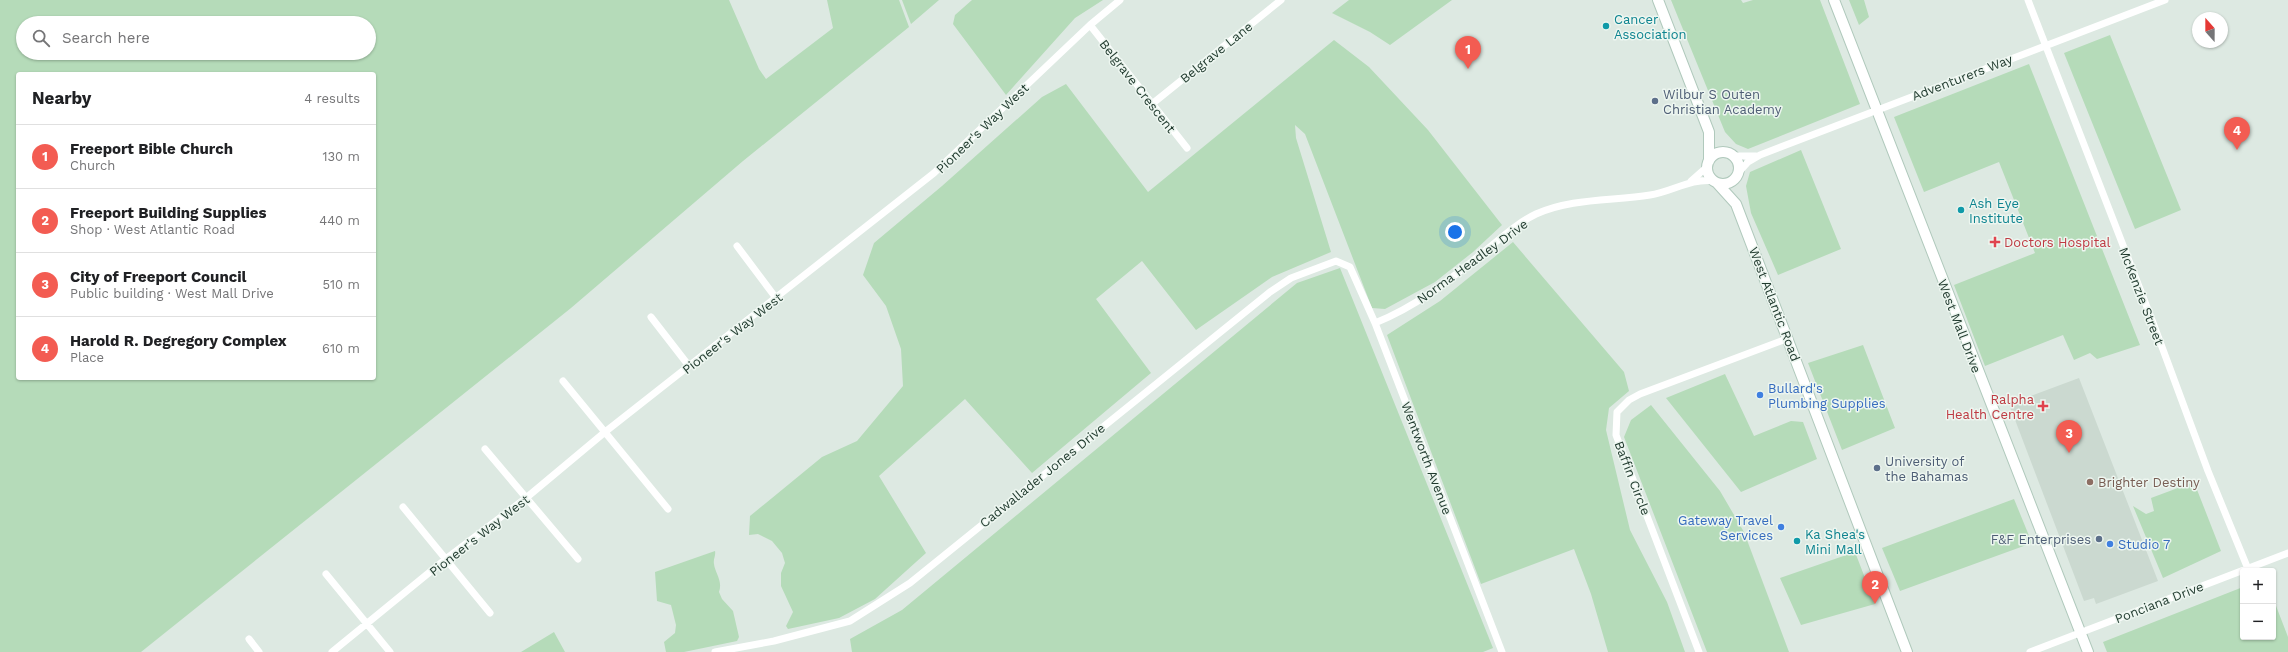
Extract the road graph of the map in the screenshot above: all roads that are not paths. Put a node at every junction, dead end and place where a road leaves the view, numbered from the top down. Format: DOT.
graph roads {
  1 [pos="1120,0"];
  2 [pos="1281,0"];
  3 [pos="1658,0"];
  4 [pos="1834,0"];
  5 [pos="2028,0"];
  6 [pos="2165,0"];
  7 [pos="1090,25"];
  8 [pos="2045,45"];
  9 [pos="1152,104"];
  10 [pos="1878,109"];
  11 [pos="1709,132"];
  12 [pos="1187,148"];
  13 [pos="1731,155"];
  14 [pos="1760,155"];
  15 [pos="1708,164"];
  16 [pos="1738,173"];
  17 [pos="1716,182"];
  18 [pos="1688,183"];
  19 [pos="1736,204"];
  20 [pos="737,246"];
  21 [pos="1350,266"];
  22 [pos="776,298"];
  23 [pos="650,316"];
  24 [pos="1375,323"];
  25 [pos="1789,338"];
  26 [pos="689,366"];
  27 [pos="563,382"];
  28 [pos="605,432"];
  29 [pos="485,449"];
  30 [pos="526,498"];
  31 [pos="403,507"];
  32 [pos="668,510"];
  33 [pos="2288,553"];
  34 [pos="447,558"];
  35 [pos="578,559"];
  36 [pos="2248,568"];
  37 [pos="2240,571"];
  38 [pos="326,574"];
  39 [pos="490,613"];
  40 [pos="368,623"];
  41 [pos="2081,632"];
  42 [pos="249,639"];
  43 [pos="259,652"];
  44 [pos="332,652"];
  45 [pos="390,652"];
  46 [pos="715,652"];
  47 [pos="1502,652"];
  48 [pos="1699,652"];
  49 [pos="1907,652"];
  50 [pos="2030,652"];
  51 [pos="2088,652"];
  1 -- 7 [label="street, Pioneer's Way West"];
  2 -- 9 [label="street, Belgrave Lane"];
  3 -- 11 [label="main road, West Atlantic Road"];
  4 -- 10 [label="main road, West Mall Drive"];
  5 -- 8 [label="street, McKenzie Street"];
  6 -- 8 [label="street, Adventurers Way"];
  7 -- 9 [label="street, Belgrave Crescent"];
  7 -- 22 [label="street, Pioneer's Way West"];
  8 -- 10 [label="street, Adventurers Way"];
  8 -- 36 [label="street, McKenzie Street"];
  9 -- 12 [label="street, Belgrave Crescent"];
  10 -- 14 [label="street, Adventurers Way"];
  10 -- 41 [label="main road, West Mall Drive"];
  11 -- 13 [label="main road, West Atlantic Road"];
  11 -- 15 [label="main road, West Atlantic Road"];
  13 -- 14 [label="street, Adventurers Way"];
  13 -- 15 [label="main road"];
  13 -- 16 [label="main road, West Atlantic Road"];
  14 -- 16 [label="street, Adventurers Way"];
  15 -- 17 [label="main road, West Atlantic Road"];
  15 -- 18 [label="street, Norma Headley Drive"];
  16 -- 17 [label="main road"];
  16 -- 19 [label="main road, West Atlantic Road"];
  17 -- 18 [label="street, Norma Headley Drive"];
  17 -- 19 [label="main road, West Atlantic Road"];
  18 -- 24 [label="street, Norma Headley Drive"];
  19 -- 25 [label="main road, West Atlantic Road"];
  20 -- 22 [label="street"];
  21 -- 24 [label="street, Wentworth Avenue"];
  21 -- 46 [label="street, Cadwallader Jones Drive"];
  22 -- 26 [label="street, Pioneer's Way West"];
  23 -- 26 [label="street"];
  24 -- 47 [label="street, Wentworth Avenue"];
  25 -- 48 [label="street, Baffin Circle"];
  25 -- 49 [label="main road, West Atlantic Road"];
  26 -- 28 [label="street, Pioneer's Way West"];
  27 -- 28 [label="street"];
  28 -- 30 [label="street, Pioneer's Way West"];
  28 -- 32 [label="street"];
  29 -- 30 [label="street"];
  30 -- 34 [label="street, Pioneer's Way West"];
  30 -- 35 [label="street"];
  31 -- 34 [label="street"];
  33 -- 36 [label="street, Ponciana Drive"];
  34 -- 39 [label="street"];
  34 -- 40 [label="street, Pioneer's Way West"];
  37 -- 41 [label="street, Ponciana Drive"];
  38 -- 40 [label="street"];
  40 -- 44 [label="street, Pioneer's Way West"];
  40 -- 45 [label="street"];
  41 -- 50 [label="street, Ponciana Drive"];
  41 -- 51 [label="main road, West Mall Drive"];
  42 -- 43 [label="street"];
}
